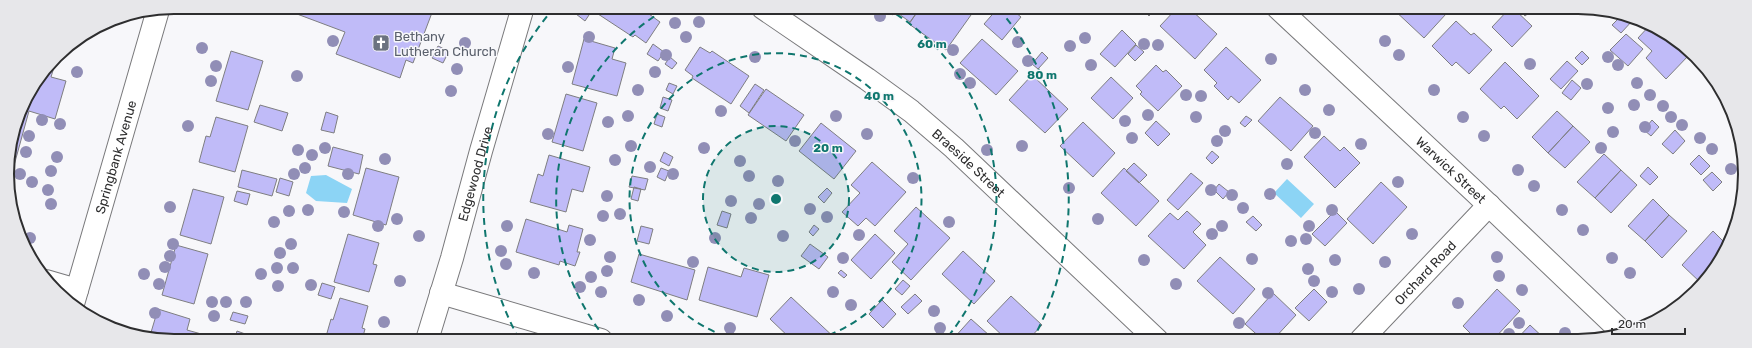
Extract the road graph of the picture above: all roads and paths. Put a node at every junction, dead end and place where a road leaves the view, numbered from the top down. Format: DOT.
graph roads {
  1 [pos="521,14"];
  2 [pos="772,14"];
  3 [pos="1284,14"];
  4 [pos="157,15"];
  5 [pos="1489,205"];
  6 [pos="441,293"];
  7 [pos="75,297"];
  8 [pos="1619,329"];
  9 [pos="429,334"];
  10 [pos="581,334"];
  11 [pos="1151,334"];
  12 [pos="1367,334"];
  1 -- 6 [label="street, Edgewood Drive"];
  2 -- 11 [label="street, Braeside Street"];
  3 -- 5 [label="street, Warwick Street"];
  4 -- 7 [label="street, Springbank Avenue"];
  5 -- 8 [label="street, Warwick Street"];
  5 -- 12 [label="street, Orchard Road"];
  6 -- 9 [label="street, Edgewood Drive"];
  6 -- 10 [label="street"];
}
